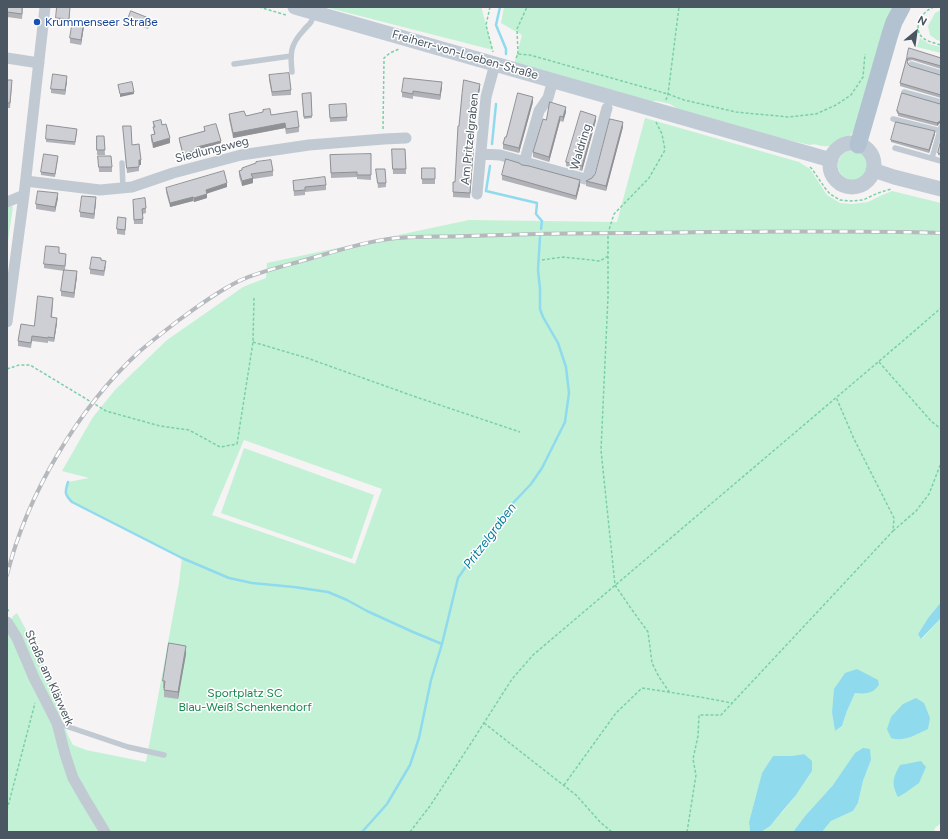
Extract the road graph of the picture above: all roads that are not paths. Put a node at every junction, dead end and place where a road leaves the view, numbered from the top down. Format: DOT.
graph roads {
  1 [pos="45,7"];
  2 [pos="295,7"];
  3 [pos="902,7"];
  4 [pos="314,13"];
  5 [pos="291,56"];
  6 [pos="7,58"];
  7 [pos="39,62"];
  8 [pos="234,64"];
  9 [pos="495,64"];
  10 [pos="911,64"];
  11 [pos="292,72"];
  12 [pos="941,73"];
  13 [pos="553,80"];
  14 [pos="904,92"];
  15 [pos="941,102"];
  16 [pos="607,108"];
  17 [pos="893,119"];
  18 [pos="941,130"];
  19 [pos="406,138"];
  20 [pos="858,145"];
  21 [pos="895,148"];
  22 [pos="481,154"];
  23 [pos="932,158"];
  24 [pos="831,160"];
  25 [pos="941,161"];
  26 [pos="122,163"];
  27 [pos="524,163"];
  28 [pos="873,170"];
  29 [pos="26,181"];
  30 [pos="123,188"];
  31 [pos="941,189"];
  32 [pos="477,194"];
  33 [pos="24,196"];
  34 [pos="7,202"];
  35 [pos="7,322"];
  36 [pos="7,622"];
  37 [pos="57,724"];
  38 [pos="164,755"];
  39 [pos="105,832"];
  1 -- 7 [label="street"];
  2 -- 4 [label="main road, Freiherr-von-Loeben-Straße"];
  3 -- 20 [label="main road"];
  4 -- 5 [label="lane"];
  4 -- 9 [label="main road, Freiherr-von-Loeben-Straße"];
  5 -- 8 [label="lane"];
  5 -- 11 [label="lane"];
  6 -- 7 [label="street"];
  7 -- 29 [label="street"];
  9 -- 13 [label="main road, Freiherr-von-Loeben-Straße"];
  9 -- 22 [label="street, Am Pritzelgraben"];
  10 -- 12 [label="lane"];
  13 -- 24 [label="main road, Freiherr-von-Loeben-Straße"];
  13 -- 27 [label="street"];
  14 -- 15 [label="lane"];
  16 -- 27 [label="street, Waldring"];
  17 -- 18 [label="lane"];
  18 -- 23 [label="lane"];
  19 -- 30 [label="street, Siedlungsweg"];
  20 -- 24 [label="main road"];
  20 -- 28 [label="main road"];
  21 -- 23 [label="lane"];
  22 -- 27 [label="street, Waldring"];
  22 -- 32 [label="street, Am Pritzelgraben"];
  23 -- 25 [label="lane"];
  24 -- 28 [label="main road"];
  26 -- 30 [label="lane"];
  28 -- 31 [label="main road"];
  29 -- 30 [label="street, Siedlungsweg"];
  29 -- 33 [label="street"];
  33 -- 34 [label="street"];
  33 -- 35 [label="street"];
  36 -- 37 [label="street, Straße am Klärwerk"];
  37 -- 38 [label="lane"];
  37 -- 39 [label="street, Straße am Klärwerk"];
}
